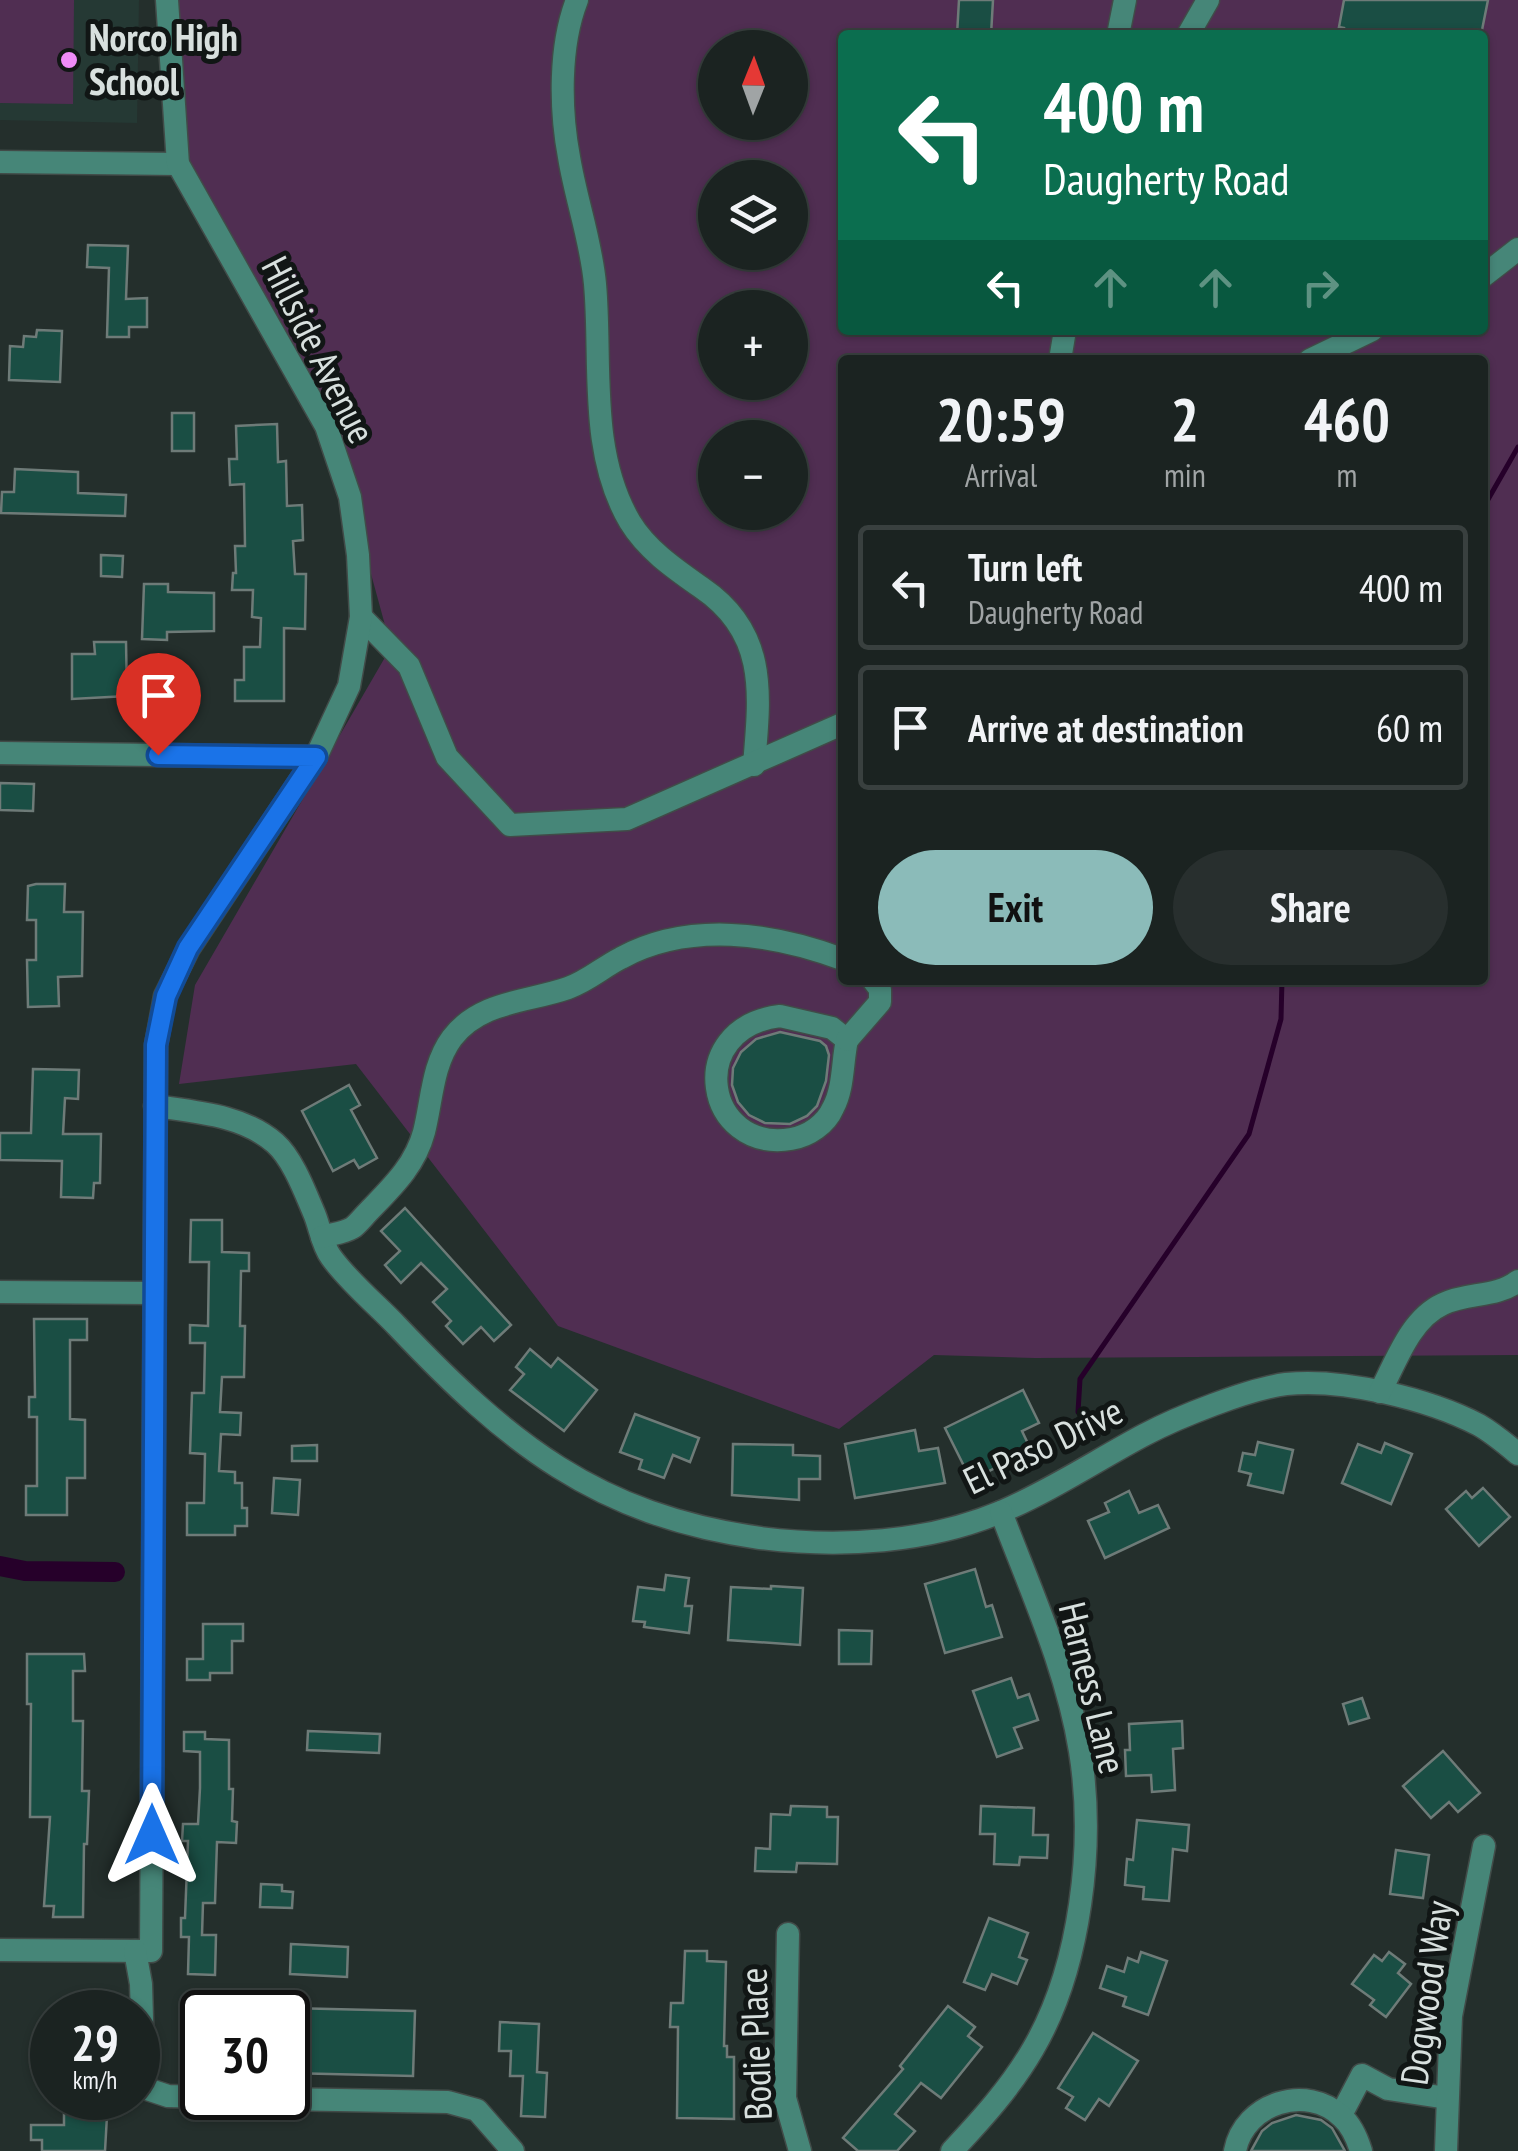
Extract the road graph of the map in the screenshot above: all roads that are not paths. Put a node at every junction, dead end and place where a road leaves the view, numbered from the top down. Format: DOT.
graph roads {
  1 [pos="166,0"];
  2 [pos="577,0"];
  3 [pos="1125,0"];
  4 [pos="1208,0"];
  5 [pos="1119,30"];
  6 [pos="1191,30"];
  7 [pos="0,162"];
  8 [pos="178,164"];
  9 [pos="1518,249"];
  10 [pos="1488,272"];
  11 [pos="1362,335"];
  12 [pos="1320,355"];
  13 [pos="361,616"];
  14 [pos="838,726"];
  15 [pos="0,753"];
  16 [pos="316,757"];
  17 [pos="754,765"];
  18 [pos="838,958"];
  19 [pos="877,985"];
  20 [pos="847,1040"];
  21 [pos="155,1106"];
  22 [pos="322,1236"];
  23 [pos="1518,1281"];
  24 [pos="0,1292"];
  25 [pos="154,1292"];
  26 [pos="1380,1392"];
  27 [pos="1518,1454"];
  28 [pos="1001,1512"];
  29 [pos="1484,1846"];
  30 [pos="788,1934"];
  31 [pos="0,1950"];
  32 [pos="143,1951"];
  33 [pos="180,2096"];
  34 [pos="1447,2098"];
  35 [pos="310,2100"];
  36 [pos="1340,2115"];
  37 [pos="513,2151"];
  38 [pos="800,2151"];
  39 [pos="952,2151"];
  40 [pos="1236,2151"];
  41 [pos="1361,2151"];
  42 [pos="1446,2151"];
  1 -- 8 [label="street, Hillside Avenue"];
  2 -- 17 [label="street"];
  3 -- 5 [label="street"];
  4 -- 6 [label="street"];
  7 -- 8 [label="street"];
  8 -- 13 [label="street, Hillside Avenue"];
  9 -- 10 [label="street"];
  11 -- 12 [label="street"];
  13 -- 16 [label="street, Hillside Avenue"];
  13 -- 17 [label="street"];
  14 -- 17 [label="street"];
  15 -- 16 [label="street"];
  16 -- 21 [label="street, Hillside Avenue"];
  18 -- 22 [label="street"];
  19 -- 20 [label="street"];
  20 -- 20 [label="street"];
  21 -- 22 [label="street, El Paso Drive"];
  21 -- 25 [label="street, Hillside Avenue"];
  22 -- 28 [label="street, El Paso Drive"];
  23 -- 26 [label="street"];
  24 -- 25 [label="street"];
  25 -- 32 [label="street, Hillside Avenue"];
  26 -- 27 [label="street, El Paso Drive"];
  26 -- 28 [label="street, El Paso Drive"];
  28 -- 39 [label="street, Harness Lane"];
  29 -- 34 [label="street, Dogwood Way"];
  30 -- 38 [label="street, Bodie Place"];
  31 -- 32 [label="street"];
  32 -- 33 [label="street, Hillside Avenue"];
  34 -- 36 [label="street"];
  34 -- 42 [label="street, Dogwood Way"];
  35 -- 37 [label="street"];
  36 -- 40 [label="street"];
  36 -- 41 [label="street"];
}
